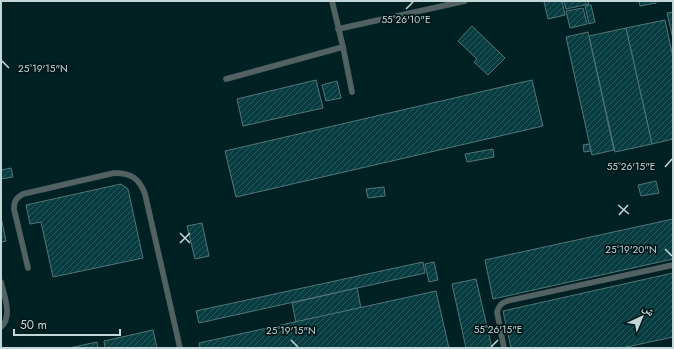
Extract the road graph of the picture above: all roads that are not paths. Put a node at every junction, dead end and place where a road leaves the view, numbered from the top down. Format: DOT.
graph roads {
  1 [pos="332,1"];
  2 [pos="465,1"];
  3 [pos="338,29"];
  4 [pos="343,47"];
  5 [pos="226,79"];
  6 [pos="352,92"];
  7 [pos="673,265"];
  8 [pos="28,268"];
  9 [pos="1,282"];
  10 [pos="1,327"];
  11 [pos="180,348"];
  12 [pos="504,348"];
  1 -- 3 [label="lane"];
  2 -- 3 [label="lane"];
  3 -- 4 [label="lane"];
  4 -- 5 [label="lane"];
  4 -- 6 [label="lane"];
  7 -- 12 [label="lane"];
  8 -- 11 [label="lane"];
  9 -- 10 [label="lane"];
}
